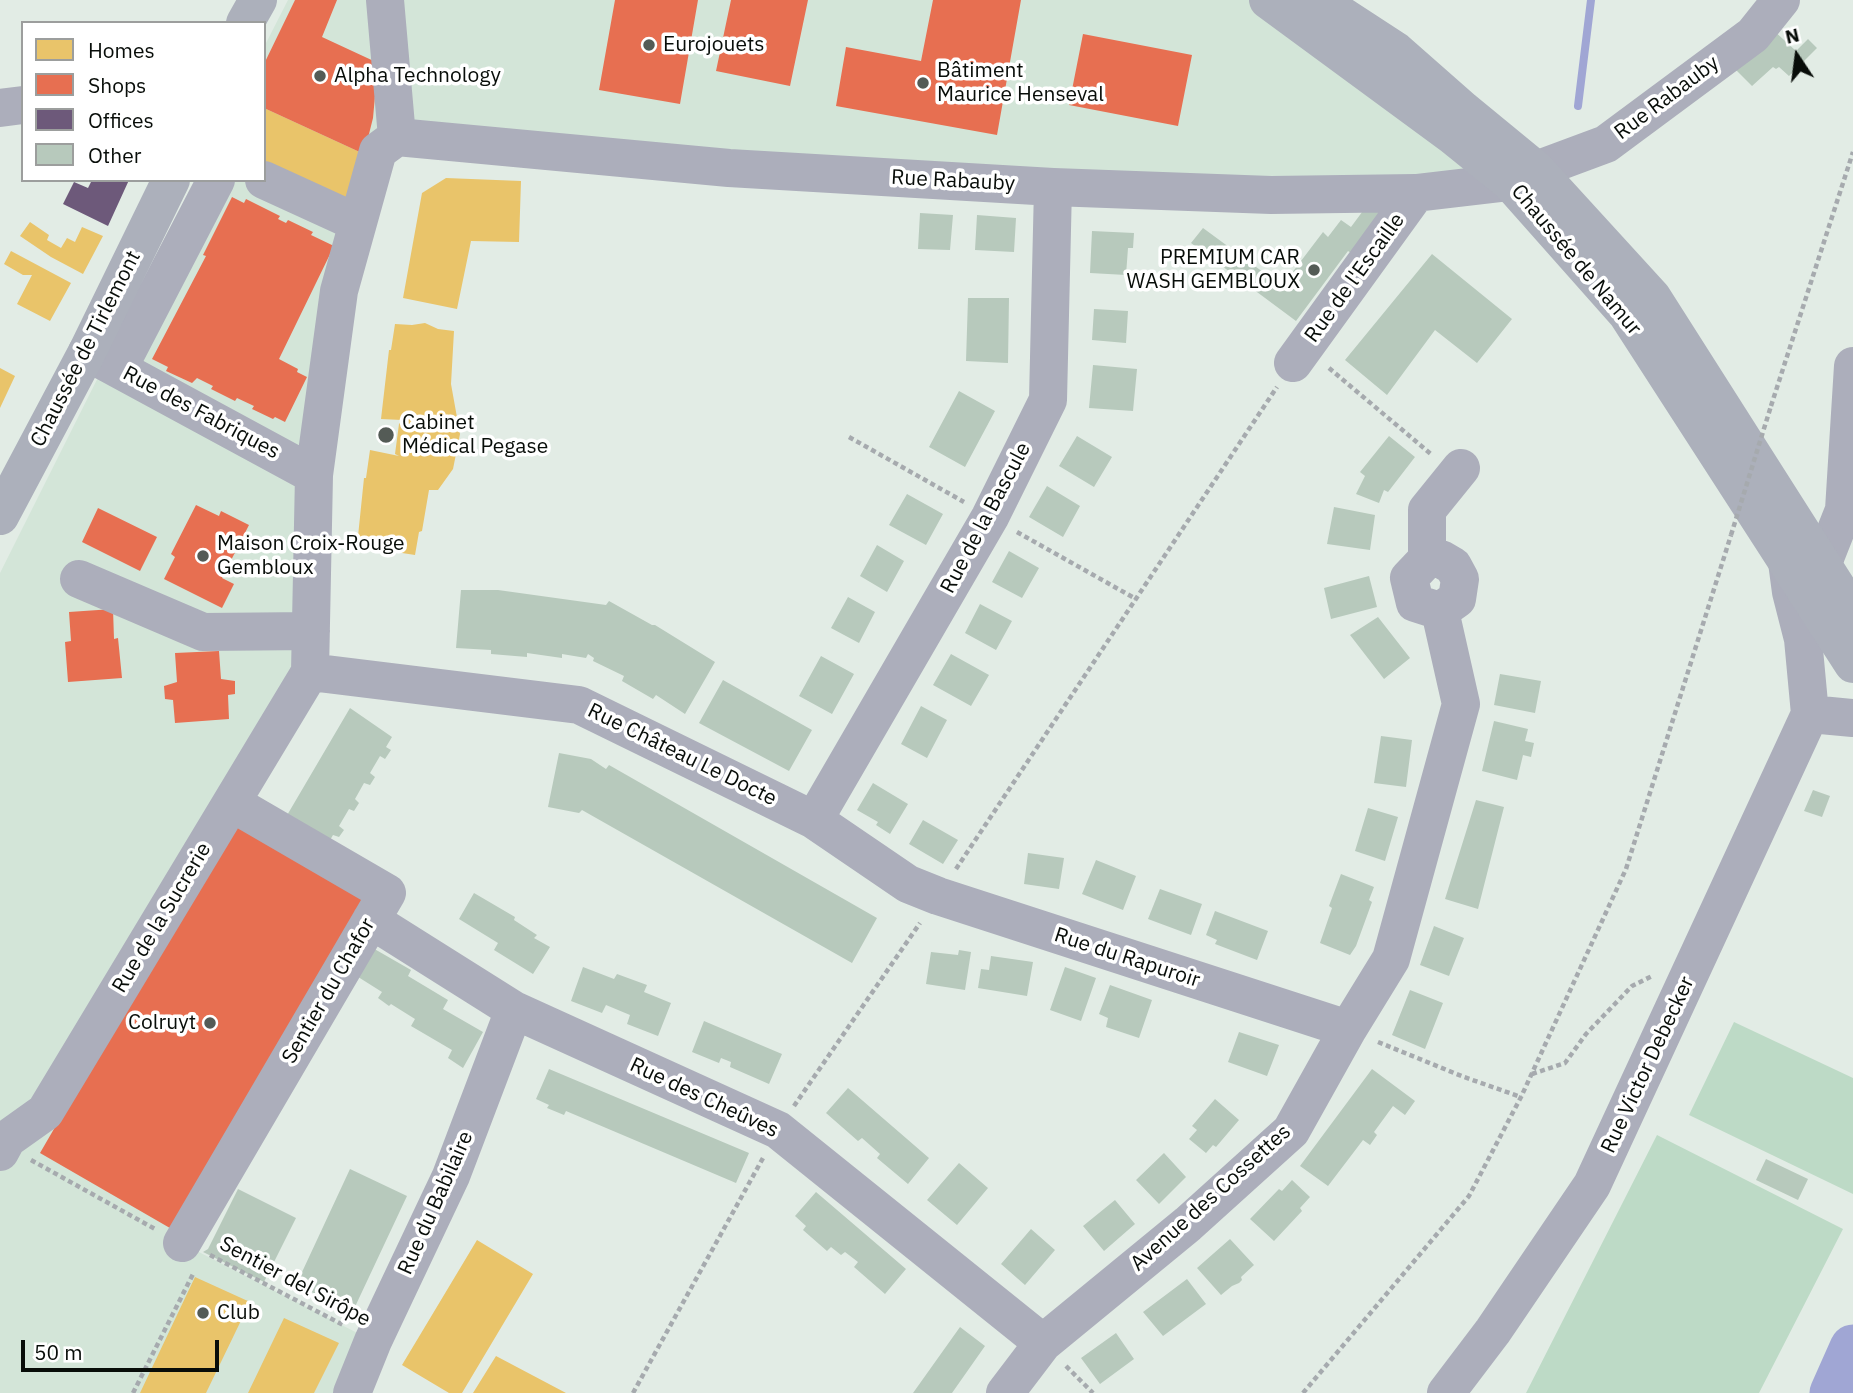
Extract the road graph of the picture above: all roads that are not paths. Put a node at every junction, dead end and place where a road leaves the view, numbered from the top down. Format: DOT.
graph roads {
  1 [pos="236,0"];
  2 [pos="258,0"];
  3 [pos="385,0"];
  4 [pos="1268,0"];
  5 [pos="1318,0"];
  6 [pos="1778,1"];
  7 [pos="232,21"];
  8 [pos="245,21"];
  9 [pos="21,105"];
  10 [pos="0,108"];
  11 [pos="397,137"];
  12 [pos="1523,176"];
  13 [pos="266,181"];
  14 [pos="170,182"];
  15 [pos="215,182"];
  16 [pos="1053,187"];
  17 [pos="1416,193"];
  18 [pos="358,223"];
  19 [pos="1299,355"];
  20 [pos="103,360"];
  21 [pos="1853,366"];
  22 [pos="1458,471"];
  23 [pos="314,475"];
  24 [pos="0,516"];
  25 [pos="1427,559"];
  26 [pos="1805,562"];
  27 [pos="79,579"];
  28 [pos="1440,611"];
  29 [pos="1853,612"];
  30 [pos="311,631"];
  31 [pos="1853,664"];
  32 [pos="310,672"];
  33 [pos="1810,714"];
  34 [pos="1853,718"];
  35 [pos="232,803"];
  36 [pos="814,820"];
  37 [pos="908,884"];
  38 [pos="371,920"];
  39 [pos="514,1010"];
  40 [pos="1348,1029"];
  41 [pos="4,1145"];
  42 [pos="194,1253"];
  43 [pos="1043,1343"];
  44 [pos="353,1393"];
  45 [pos="1005,1393"];
  46 [pos="1446,1393"];
  1 -- 7 [label="main road"];
  2 -- 8 [label="main road"];
  3 -- 11 [label="street"];
  4 -- 12 [label="main road, Chaussée de Namur"];
  5 -- 12 [label="main road, Chaussée de Namur"];
  6 -- 12 [label="street, Rue Rabauby"];
  9 -- 10 [label="street"];
  11 -- 16 [label="street, Rue Rabauby"];
  11 -- 18 [label="street"];
  12 -- 17 [label="street, Rue Rabauby"];
  12 -- 26 [label="main road, Chaussée de Namur"];
  13 -- 18 [label="street"];
  14 -- 20 [label="main road, Chaussée de Tirlemont"];
  15 -- 20 [label="street"];
  16 -- 17 [label="street, Rue Rabauby"];
  16 -- 36 [label="street, Rue de la Bascule"];
  17 -- 19 [label="street, Rue de l'Escaille"];
  18 -- 23 [label="street"];
  20 -- 23 [label="street, Rue des Fabriques"];
  20 -- 24 [label="main road, Chaussée de Tirlemont"];
  21 -- 26 [label="street"];
  22 -- 25 [label="street"];
  23 -- 30 [label="street"];
  25 -- 28 [label="street"];
  25 -- 28 [label="street"];
  26 -- 29 [label="main road, Chaussée de Namur"];
  26 -- 31 [label="main road, Chaussée de Namur"];
  26 -- 33 [label="street"];
  27 -- 30 [label="street"];
  28 -- 40 [label="street, Avenue des Cossettes"];
  30 -- 32 [label="street"];
  32 -- 35 [label="street, Rue de la Sucrerie"];
  32 -- 36 [label="street, Rue Château Le Docte"];
  33 -- 34 [label="street"];
  33 -- 46 [label="street, Rue Victor Debecker"];
  35 -- 38 [label="street, Sentier du Chafor"];
  35 -- 41 [label="street, Rue de la Sucrerie"];
  36 -- 37 [label="street, Rue Château Le Docte"];
  37 -- 40 [label="street, Rue du Rapuroir"];
  38 -- 39 [label="street, Rue des Cheûves"];
  38 -- 42 [label="street, Sentier du Chafor"];
  39 -- 43 [label="street, Rue des Cheûves"];
  39 -- 44 [label="street, Rue du Babilaire"];
  40 -- 43 [label="street, Avenue des Cossettes"];
  43 -- 45 [label="street, Avenue des Cossettes"];
}
